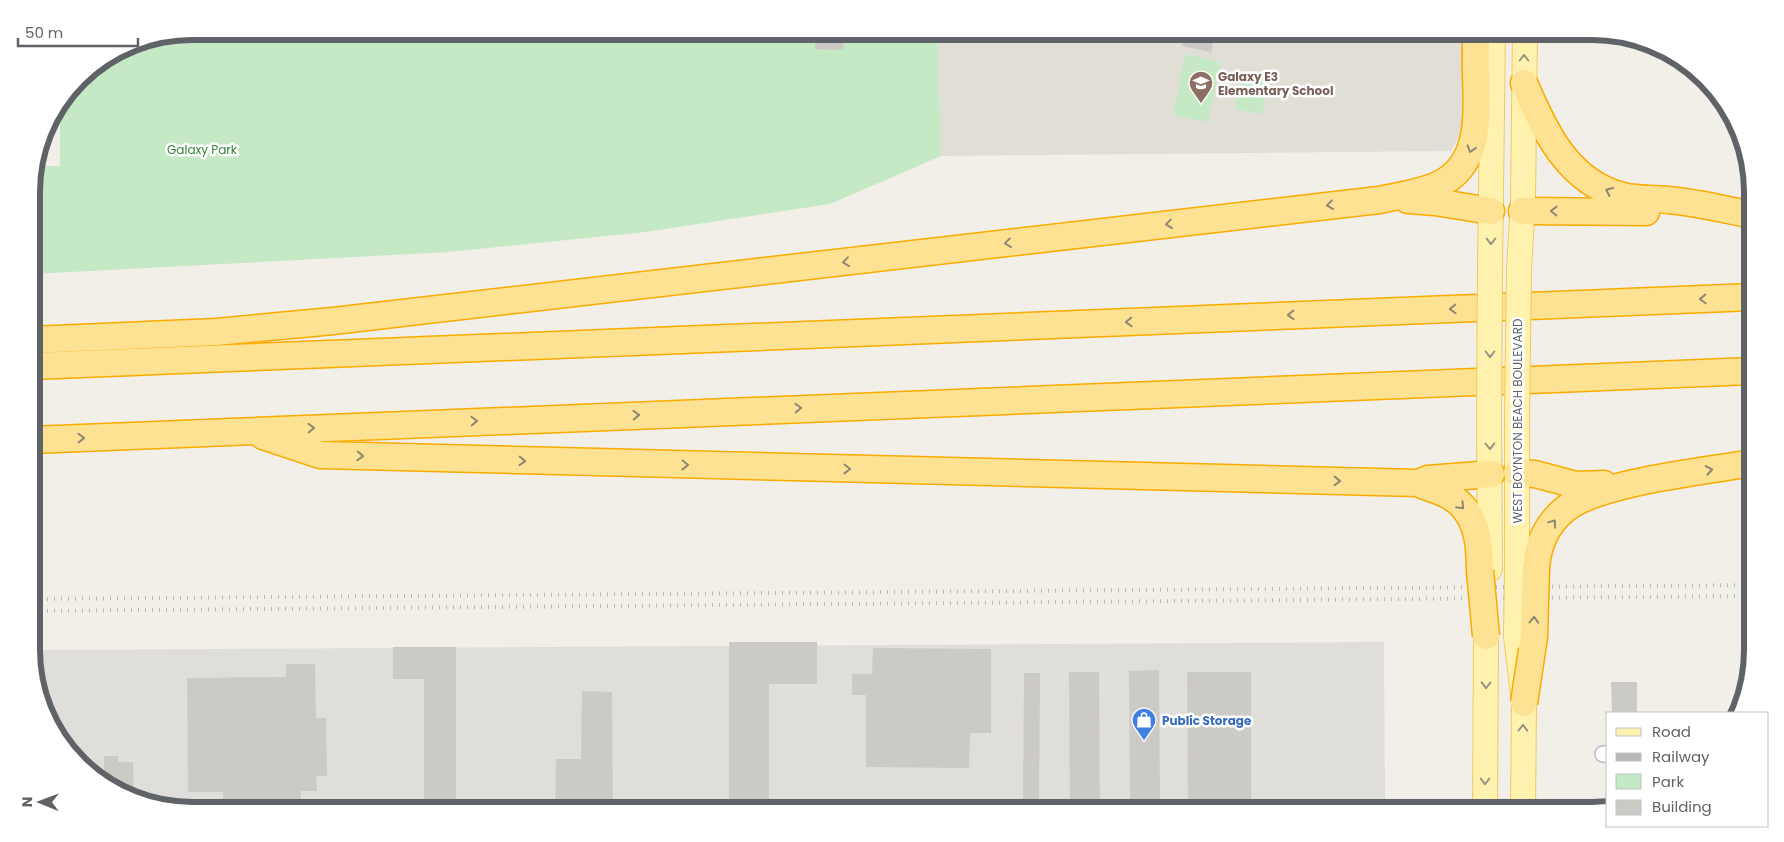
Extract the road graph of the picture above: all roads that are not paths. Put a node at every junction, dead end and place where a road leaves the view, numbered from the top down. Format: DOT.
graph roads {
  1 [pos="1477,40"];
  2 [pos="1493,40"];
  3 [pos="1524,40"];
  4 [pos="1524,83"];
  5 [pos="1379,200"];
  6 [pos="1491,211"];
  7 [pos="1522,211"];
  8 [pos="1744,212"];
  9 [pos="1744,213"];
  10 [pos="1744,297"];
  11 [pos="40,340"];
  12 [pos="40,366"];
  13 [pos="1744,370"];
  14 [pos="245,430"];
  15 [pos="40,440"];
  16 [pos="1744,464"];
  17 [pos="1517,473"];
  18 [pos="1491,474"];
  19 [pos="1665,478"];
  20 [pos="1418,483"];
  21 [pos="1526,569"];
  22 [pos="1485,571"];
  23 [pos="1486,636"];
  24 [pos="1524,703"];
  25 [pos="1485,802"];
  26 [pos="1523,802"];
  1 -- 5 [label="highway, one-way"];
  2 -- 6 [label="main road"];
  4 -- 3 [label="main road, WEST BOYNTON BEACH BOULEVARD, one-way"];
  4 -- 7 [label="main road, WEST BOYNTON BEACH BOULEVARD"];
  8 -- 4 [label="highway, one-way"];
  5 -- 6 [label="highway"];
  5 -- 11 [label="highway, one-way"];
  6 -- 7 [label="main road"];
  6 -- 18 [label="main road, one-way, bridge"];
  9 -- 7 [label="highway, one-way"];
  7 -- 17 [label="main road, WEST BOYNTON BEACH BOULEVARD, bridge"];
  10 -- 12 [label="highway, one-way"];
  14 -- 13 [label="highway, one-way"];
  15 -- 14 [label="highway, one-way"];
  14 -- 20 [label="highway, one-way"];
  19 -- 16 [label="highway, one-way"];
  17 -- 18 [label="main road"];
  17 -- 19 [label="highway"];
  17 -- 21 [label="main road, WEST BOYNTON BEACH BOULEVARD"];
  18 -- 20 [label="highway"];
  18 -- 22 [label="main road"];
  21 -- 19 [label="highway, one-way"];
  20 -- 22 [label="highway, one-way"];
  24 -- 21 [label="highway, one-way, bridge"];
  22 -- 23 [label="highway, bridge"];
  23 -- 25 [label="main road, one-way"];
  26 -- 24 [label="main road, one-way"];
}
